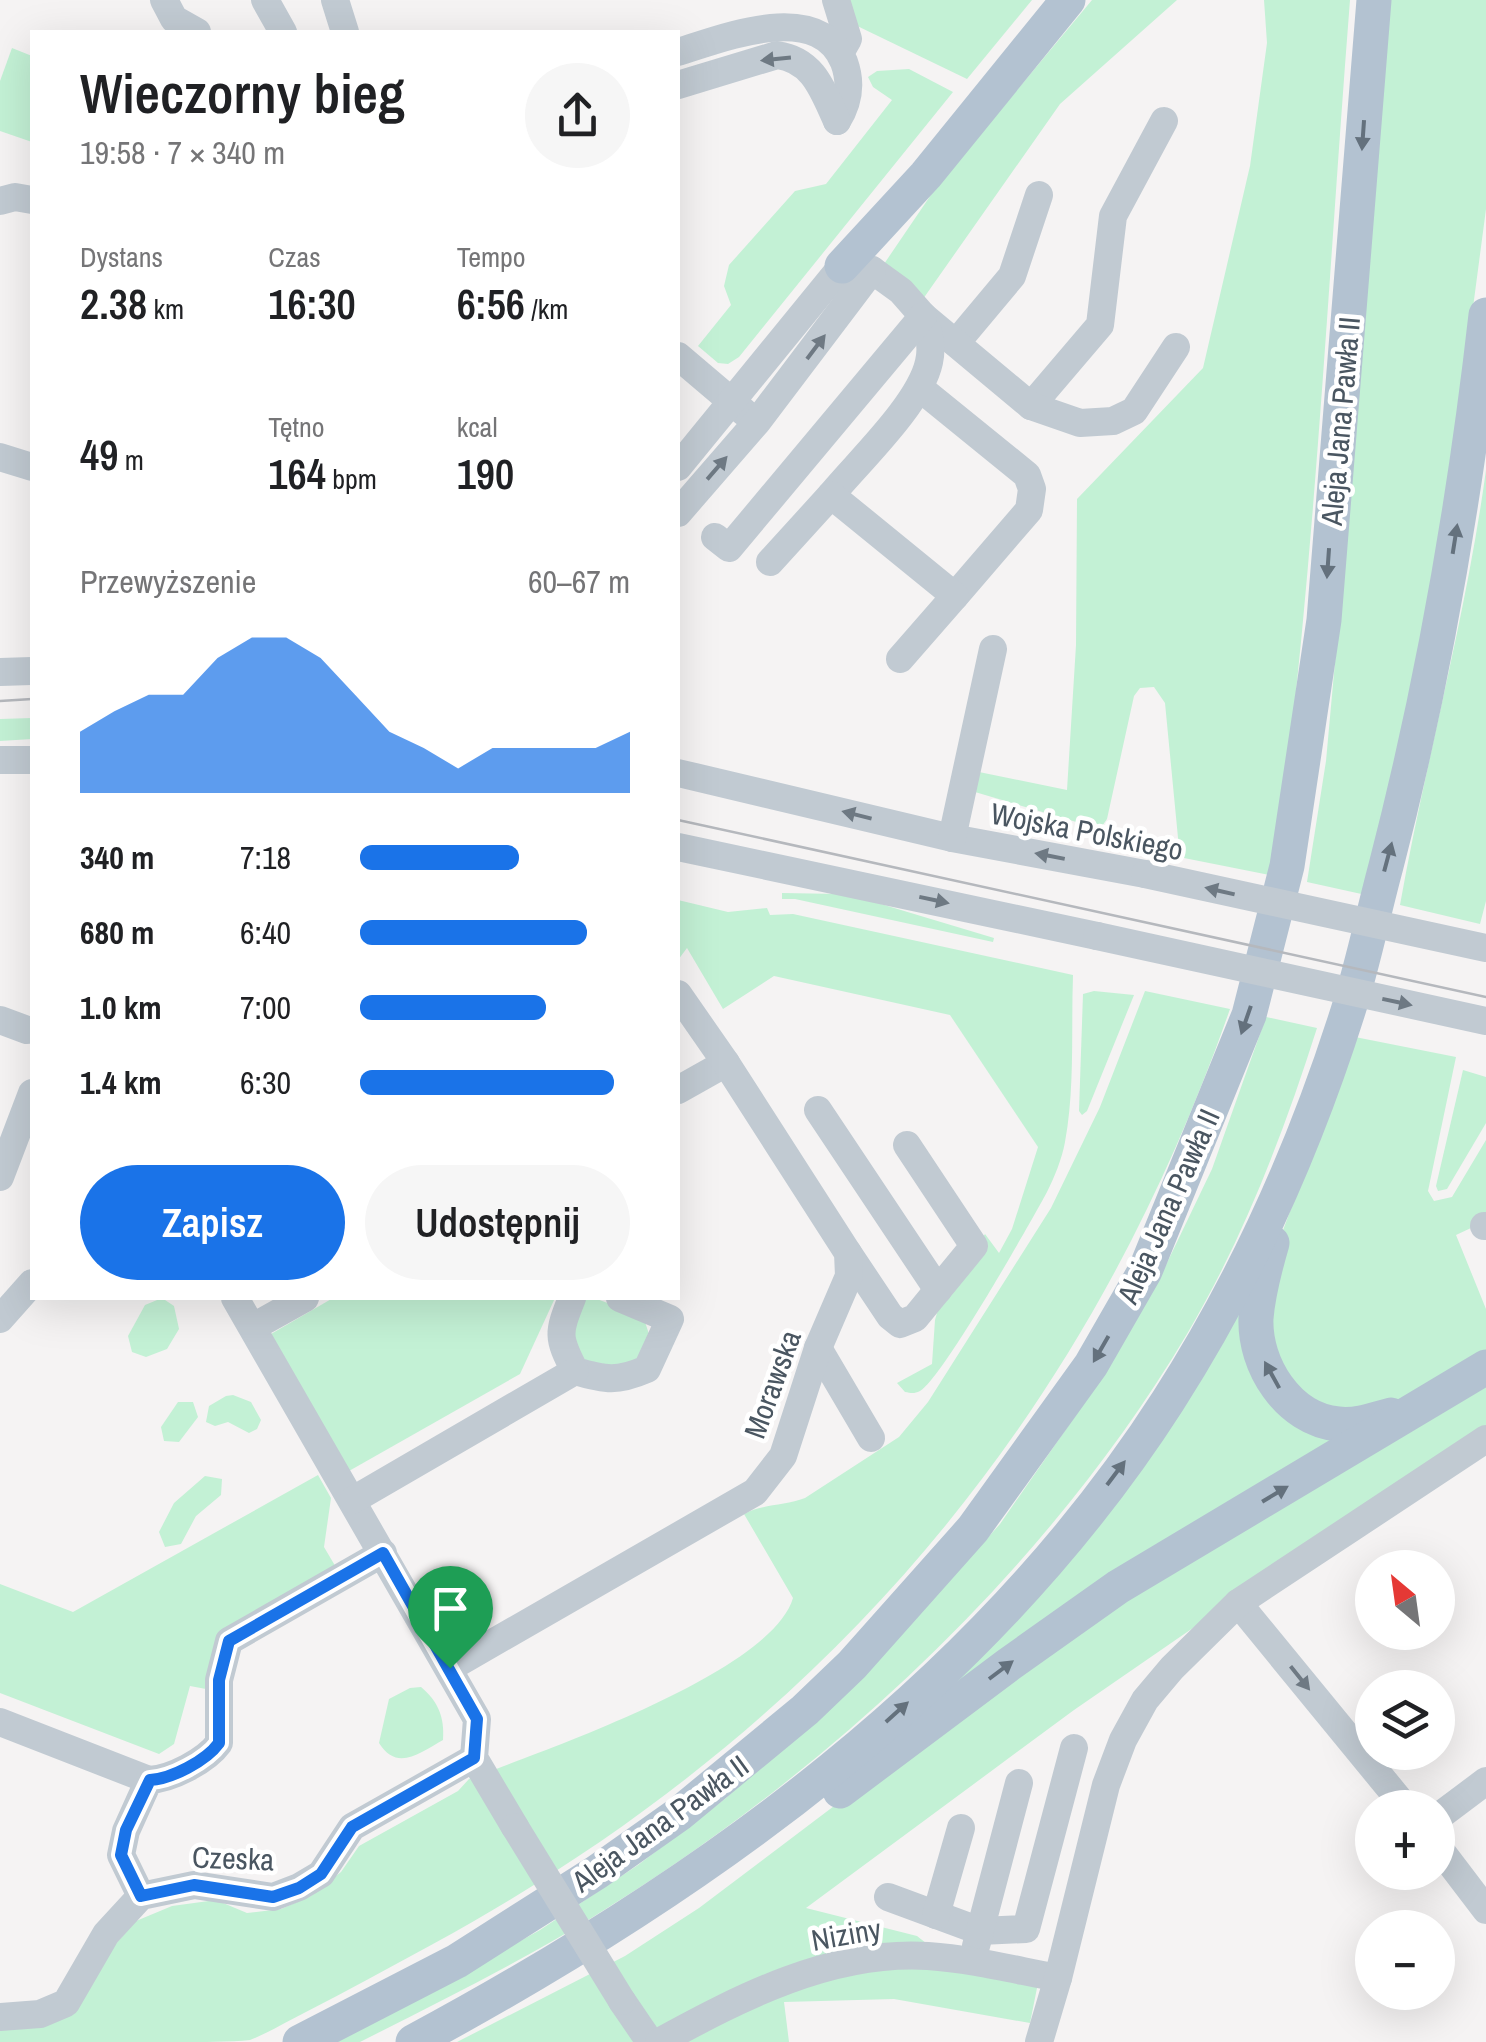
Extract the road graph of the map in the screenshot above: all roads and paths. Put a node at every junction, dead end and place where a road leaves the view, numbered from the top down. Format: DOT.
graph roads {
  1 [pos="164,0"];
  2 [pos="265,0"];
  3 [pos="335,0"];
  4 [pos="836,0"];
  5 [pos="1068,0"];
  6 [pos="1371,0"];
  7 [pos="193,30"];
  8 [pos="282,30"];
  9 [pos="344,30"];
  10 [pos="680,51"];
  11 [pos="840,54"];
  12 [pos="680,84"];
  13 [pos="1164,121"];
  14 [pos="1039,196"];
  15 [pos="30,200"];
  16 [pos="0,201"];
  17 [pos="857,268"];
  18 [pos="924,316"];
  19 [pos="1486,316"];
  20 [pos="956,343"];
  21 [pos="1176,347"];
  22 [pos="680,358"];
  23 [pos="921,388"];
  24 [pos="733,402"];
  25 [pos="1031,406"];
  26 [pos="757,422"];
  27 [pos="0,456"];
  28 [pos="680,465"];
  29 [pos="30,466"];
  30 [pos="830,495"];
  31 [pos="680,511"];
  32 [pos="715,537"];
  33 [pos="770,562"];
  34 [pos="954,596"];
  35 [pos="993,649"];
  36 [pos="900,659"];
  37 [pos="30,671"];
  38 [pos="0,672"];
  39 [pos="30,760"];
  40 [pos="1,762"];
  41 [pos="680,770"];
  42 [pos="952,838"];
  43 [pos="680,847"];
  44 [pos="1486,948"];
  45 [pos="680,997"];
  46 [pos="0,1020"];
  47 [pos="1486,1021"];
  48 [pos="28,1030"];
  49 [pos="726,1063"];
  50 [pos="680,1089"];
  51 [pos="30,1097"];
  52 [pos="818,1110"];
  53 [pos="907,1145"];
  54 [pos="1297,1150"];
  55 [pos="0,1178"];
  56 [pos="848,1253"];
  57 [pos="30,1285"];
  58 [pos="938,1290"];
  59 [pos="236,1300"];
  60 [pos="301,1300"];
  61 [pos="571,1300"];
  62 [pos="625,1300"];
  63 [pos="0,1319"];
  64 [pos="252,1327"];
  65 [pos="818,1348"];
  66 [pos="1486,1367"];
  67 [pos="575,1371"];
  68 [pos="1416,1407"];
  69 [pos="871,1438"];
  70 [pos="1486,1439"];
  71 [pos="353,1500"];
  72 [pos="383,1553"];
  73 [pos="1238,1603"];
  74 [pos="450,1668"];
  75 [pos="0,1722"];
  76 [pos="1074,1748"];
  77 [pos="474,1758"];
  78 [pos="150,1780"];
  79 [pos="1486,1781"];
  80 [pos="1018,1783"];
  81 [pos="1391,1790"];
  82 [pos="1455,1804"];
  83 [pos="960,1828"];
  84 [pos="1455,1870"];
  85 [pos="141,1896"];
  86 [pos="888,1897"];
  87 [pos="1486,1910"];
  88 [pos="936,1915"];
  89 [pos="980,1931"];
  90 [pos="972,1962"];
  91 [pos="1058,1978"];
  92 [pos="511,1988"];
  93 [pos="0,2017"];
  94 [pos="300,2042"];
  95 [pos="413,2042"];
  96 [pos="650,2042"];
  97 [pos="659,2042"];
  98 [pos="1039,2042"];
  1 -- 7 [label="street"];
  2 -- 8 [label="street"];
  3 -- 9 [label="street"];
  4 -- 11 [label="street"];
  5 -- 17 [label="main road"];
  6 -- 94 [label="main road, Aleja Jana Pawła II, one-way"];
  10 -- 11 [label="street"];
  11 -- 12 [label="street, one-way"];
  13 -- 25 [label="street"];
  14 -- 20 [label="street"];
  15 -- 16 [label="street"];
  17 -- 18 [label="street"];
  17 -- 24 [label="street"];
  26 -- 17 [label="street, one-way"];
  18 -- 20 [label="street"];
  18 -- 23 [label="street"];
  18 -- 32 [label="street"];
  54 -- 19 [label="main road, Aleja Jana Pawła II, one-way"];
  20 -- 25 [label="street"];
  21 -- 25 [label="street"];
  22 -- 24 [label="street"];
  23 -- 30 [label="street"];
  23 -- 34 [label="street"];
  24 -- 26 [label="street"];
  24 -- 28 [label="street"];
  31 -- 26 [label="street, one-way"];
  27 -- 29 [label="street"];
  30 -- 33 [label="street"];
  30 -- 34 [label="street"];
  34 -- 36 [label="street"];
  35 -- 42 [label="street"];
  37 -- 38 [label="street"];
  39 -- 40 [label="street"];
  42 -- 41 [label="street, Wojska Polskiego, one-way"];
  44 -- 42 [label="street, Wojska Polskiego, one-way, bridge"];
  43 -- 47 [label="street, one-way, bridge"];
  45 -- 49 [label="street"];
  46 -- 48 [label="street"];
  49 -- 50 [label="street"];
  49 -- 56 [label="street"];
  51 -- 55 [label="street"];
  52 -- 58 [label="street"];
  53 -- 58 [label="street"];
  68 -- 54 [label="main road, one-way"];
  92 -- 54 [label="main road, Aleja Jana Pawła II, one-way"];
  56 -- 58 [label="street"];
  56 -- 65 [label="street, Morawska"];
  57 -- 63 [label="street"];
  59 -- 64 [label="street"];
  60 -- 64 [label="street"];
  61 -- 67 [label="street"];
  62 -- 67 [label="street"];
  64 -- 71 [label="street"];
  65 -- 69 [label="street"];
  65 -- 74 [label="street, Morawska"];
  66 -- 68 [label="main road"];
  67 -- 71 [label="street"];
  92 -- 68 [label="main road, one-way"];
  70 -- 73 [label="street"];
  71 -- 72 [label="street"];
  72 -- 74 [label="street"];
  72 -- 78 [label="street"];
  73 -- 81 [label="street, one-way"];
  73 -- 91 [label="street"];
  74 -- 77 [label="street"];
  75 -- 78 [label="street"];
  76 -- 89 [label="street"];
  77 -- 85 [label="street, Czeska"];
  77 -- 96 [label="street, bridge"];
  78 -- 85 [label="street"];
  79 -- 82 [label="street"];
  80 -- 89 [label="street"];
  83 -- 88 [label="street"];
  84 -- 87 [label="street"];
  85 -- 93 [label="street"];
  86 -- 88 [label="street"];
  88 -- 89 [label="street"];
  89 -- 90 [label="street"];
  90 -- 91 [label="street, Niziny"];
  90 -- 97 [label="street, Niziny"];
  91 -- 98 [label="street"];
  92 -- 95 [label="main road, Aleja Jana Pawła II"];
}
